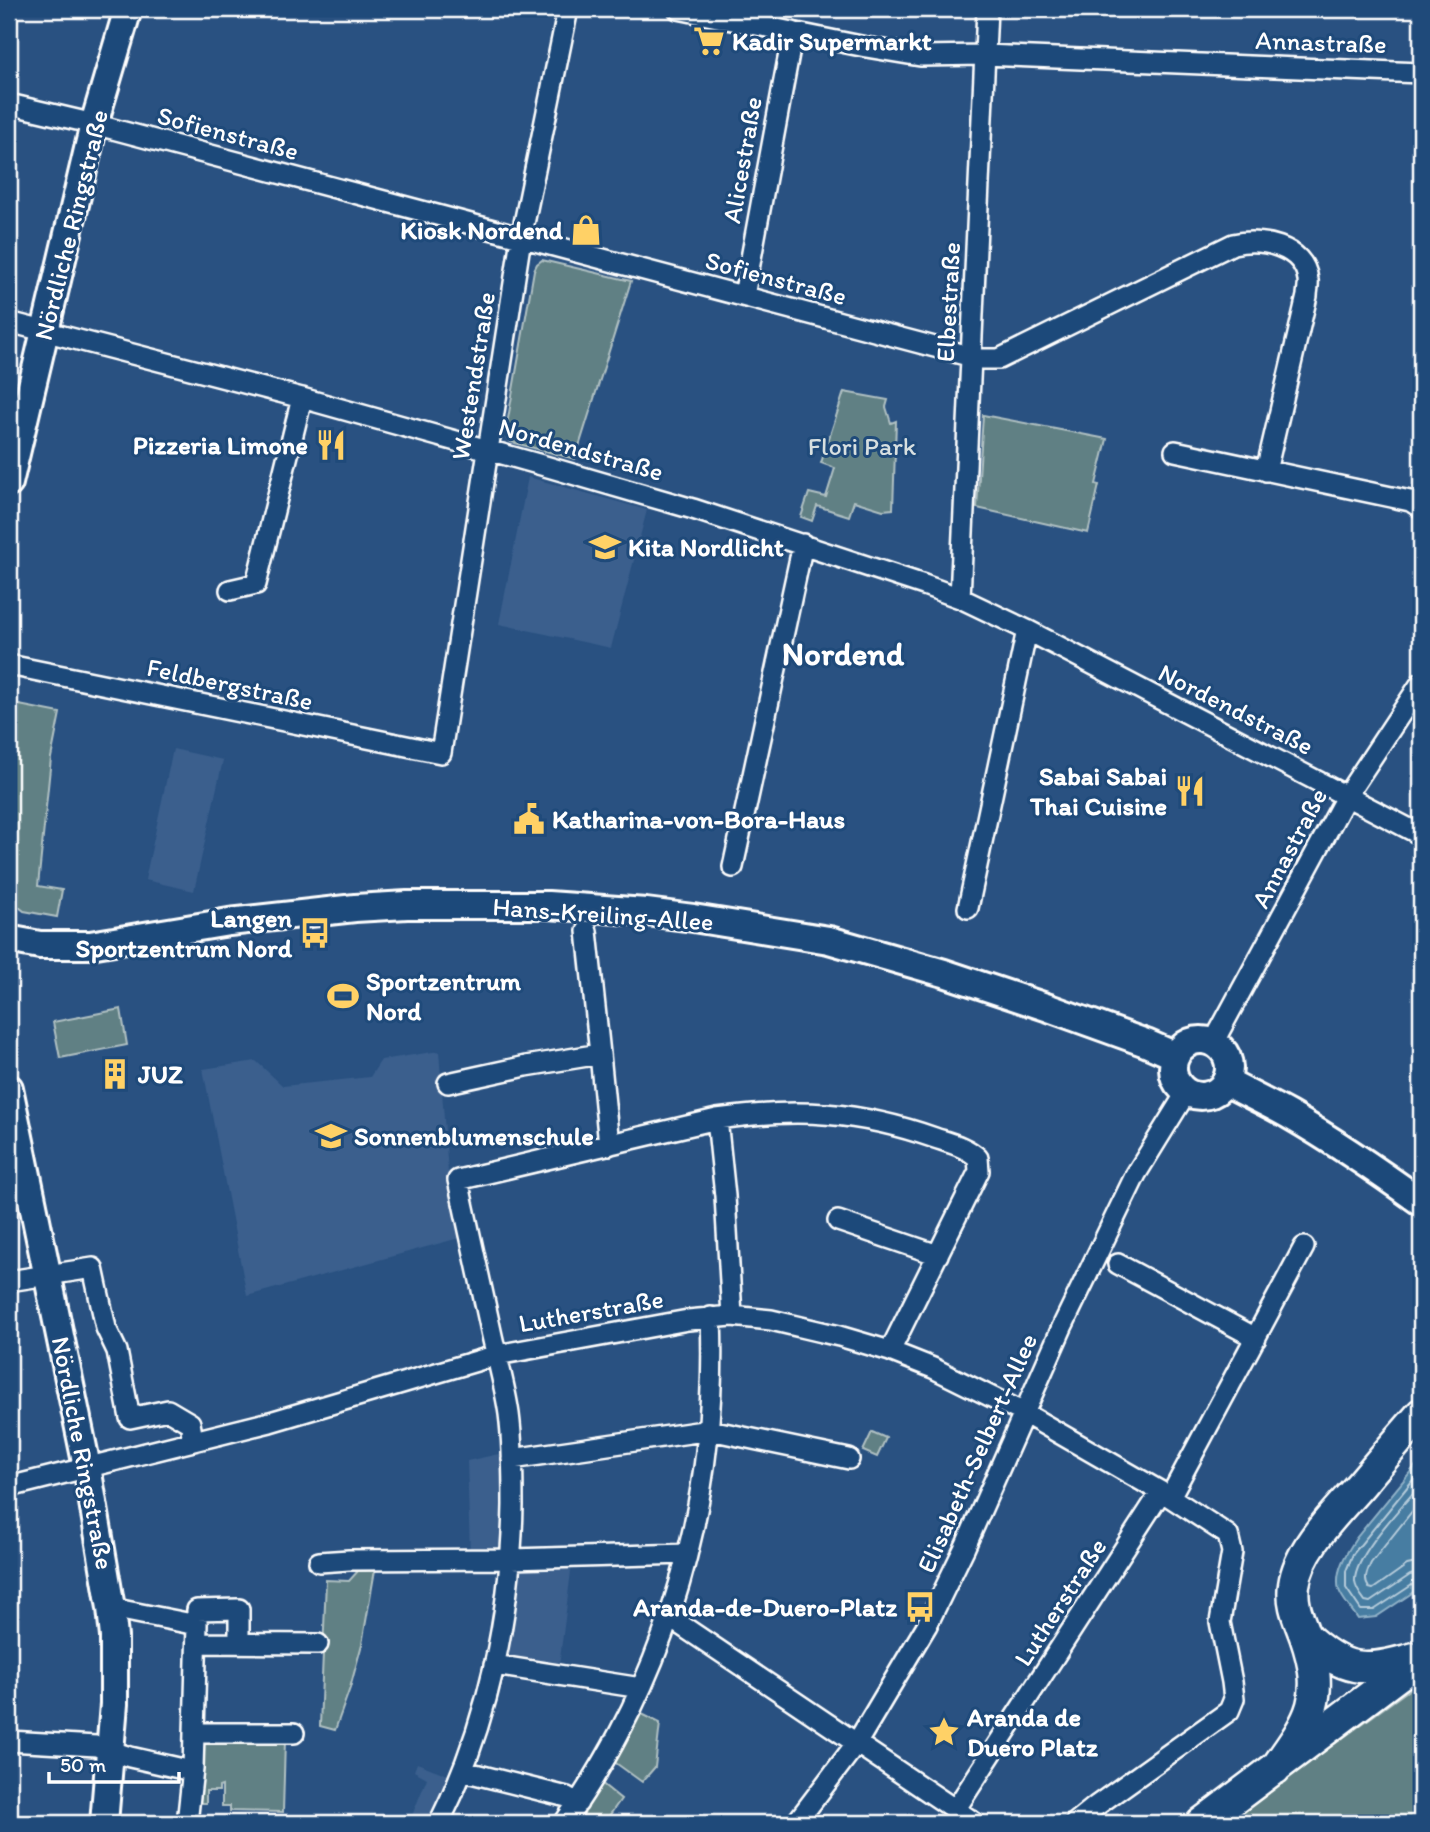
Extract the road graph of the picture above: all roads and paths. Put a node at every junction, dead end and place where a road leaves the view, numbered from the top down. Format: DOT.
graph roads {
  1 [pos="128,9"];
  2 [pos="568,9"];
  3 [pos="678,9"];
  4 [pos="987,9"];
  5 [pos="793,32"];
  6 [pos="985,55"];
  7 [pos="1421,73"];
  8 [pos="9,104"];
  9 [pos="94,124"];
  10 [pos="521,238"];
  11 [pos="744,296"];
  12 [pos="9,322"];
  13 [pos="45,330"];
  14 [pos="972,357"];
  15 [pos="302,398"];
  16 [pos="488,450"];
  17 [pos="1175,451"];
  18 [pos="1266,471"];
  19 [pos="9,483"];
  20 [pos="1421,508"];
  21 [pos="803,544"];
  22 [pos="230,590"];
  23 [pos="960,598"];
  24 [pos="1027,630"];
  25 [pos="9,665"];
  26 [pos="1421,683"];
  27 [pos="441,753"];
  28 [pos="1347,795"];
  29 [pos="1421,835"];
  30 [pos="733,867"];
  31 [pos="968,908"];
  32 [pos="587,931"];
  33 [pos="10,938"];
  34 [pos="1213,1043"];
  35 [pos="600,1054"];
  36 [pos="1175,1056"];
  37 [pos="1226,1082"];
  38 [pos="448,1083"];
  39 [pos="9,1088"];
  40 [pos="1186,1093"];
  41 [pos="717,1119"];
  42 [pos="609,1145"];
  43 [pos="1421,1202"];
  44 [pos="838,1221"];
  45 [pos="1304,1247"];
  46 [pos="938,1255"];
  47 [pos="1118,1264"];
  48 [pos="48,1274"];
  49 [pos="9,1281"];
  50 [pos="732,1316"];
  51 [pos="711,1317"];
  52 [pos="1256,1338"];
  53 [pos="890,1351"];
  54 [pos="497,1355"];
  55 [pos="1024,1413"];
  56 [pos="1421,1413"];
  57 [pos="710,1430"];
  58 [pos="193,1440"];
  59 [pos="512,1459"];
  60 [pos="849,1459"];
  61 [pos="87,1467"];
  62 [pos="9,1486"];
  63 [pos="1166,1495"];
  64 [pos="687,1554"];
  65 [pos="511,1559"];
  66 [pos="319,1562"];
  67 [pos="111,1608"];
  68 [pos="669,1617"];
  69 [pos="197,1634"];
  70 [pos="1305,1636"];
  71 [pos="239,1643"];
  72 [pos="318,1644"];
  73 [pos="1421,1657"];
  74 [pos="494,1665"];
  75 [pos="641,1688"];
  76 [pos="194,1733"];
  77 [pos="294,1733"];
  78 [pos="9,1741"];
  79 [pos="856,1744"];
  80 [pos="111,1751"];
  81 [pos="193,1769"];
  82 [pos="1275,1769"];
  83 [pos="463,1770"];
  84 [pos="578,1803"];
  85 [pos="955,1810"];
  86 [pos="104,1823"];
  87 [pos="187,1823"];
  88 [pos="439,1823"];
  89 [pos="564,1823"];
  90 [pos="796,1823"];
  91 [pos="975,1823"];
  92 [pos="1074,1823"];
  93 [pos="1202,1823"];
  1 -- 9 [label="street, Nördliche Ringstraße"];
  2 -- 10 [label="street, Westendstraße"];
  3 -- 5 [label="street, Annastraße"];
  4 -- 6 [label="street, Elbestraße"];
  5 -- 6 [label="street, Annastraße"];
  5 -- 11 [label="street, Alicestraße"];
  6 -- 7 [label="street, Annastraße"];
  6 -- 14 [label="street, Elbestraße"];
  8 -- 9 [label="street, Sofienstraße"];
  9 -- 10 [label="street, Sofienstraße"];
  9 -- 13 [label="street, Nördliche Ringstraße"];
  10 -- 11 [label="street, Sofienstraße"];
  10 -- 16 [label="street, Westendstraße"];
  11 -- 14 [label="street, Sofienstraße"];
  12 -- 13 [label="street, Nordendstraße"];
  13 -- 15 [label="street, Nordendstraße"];
  13 -- 19 [label="street, Nördliche Ringstraße"];
  14 -- 18 [label="street, Sofienstraße"];
  14 -- 23 [label="street, Elbestraße"];
  15 -- 16 [label="street, Nordendstraße"];
  15 -- 22 [label="street"];
  16 -- 21 [label="street, Nordendstraße"];
  16 -- 27 [label="street, Westendstraße"];
  17 -- 18 [label="street"];
  18 -- 20 [label="street"];
  21 -- 23 [label="street, Nordendstraße"];
  21 -- 30 [label="street"];
  23 -- 24 [label="street, Nordendstraße"];
  24 -- 28 [label="street, Nordendstraße"];
  24 -- 31 [label="street"];
  25 -- 27 [label="street, Feldbergstraße"];
  26 -- 28 [label="street, Annastraße"];
  28 -- 29 [label="street, Nordendstraße"];
  28 -- 34 [label="street, Annastraße"];
  32 -- 35 [label="street"];
  33 -- 36 [label="street, Hans-Kreiling-Allee"];
  34 -- 36 [label="street"];
  34 -- 37 [label="street"];
  35 -- 38 [label="street"];
  35 -- 42 [label="street"];
  36 -- 40 [label="street"];
  37 -- 40 [label="street"];
  37 -- 43 [label="street"];
  39 -- 48 [label="street, Nördliche Ringstraße"];
  40 -- 55 [label="street, Elisabeth-Selbert-Allee"];
  41 -- 42 [label="street"];
  41 -- 46 [label="street"];
  41 -- 50 [label="street"];
  42 -- 54 [label="street"];
  44 -- 46 [label="street"];
  45 -- 52 [label="street"];
  46 -- 53 [label="street"];
  47 -- 52 [label="street"];
  48 -- 49 [label="street"];
  48 -- 58 [label="street"];
  48 -- 61 [label="street, Nördliche Ringstraße"];
  50 -- 51 [label="street, Lutherstraße"];
  50 -- 53 [label="street, Lutherstraße"];
  51 -- 54 [label="street, Lutherstraße"];
  51 -- 57 [label="street"];
  52 -- 63 [label="street"];
  53 -- 55 [label="street, Lutherstraße"];
  54 -- 58 [label="street, Lutherstraße"];
  54 -- 59 [label="street"];
  55 -- 63 [label="street, Lutherstraße"];
  55 -- 79 [label="street, Elisabeth-Selbert-Allee"];
  56 -- 70 [label="main road"];
  57 -- 59 [label="street"];
  57 -- 60 [label="street"];
  57 -- 64 [label="street"];
  58 -- 61 [label="street, Lutherstraße"];
  59 -- 65 [label="street"];
  61 -- 62 [label="street, Lutherstraße"];
  61 -- 67 [label="street, Nördliche Ringstraße"];
  63 -- 85 [label="street, Lutherstraße"];
  63 -- 92 [label="street, Lutherstraße"];
  64 -- 65 [label="street"];
  64 -- 68 [label="street"];
  65 -- 66 [label="street"];
  65 -- 74 [label="street"];
  67 -- 69 [label="street"];
  67 -- 80 [label="street, Nördliche Ringstraße"];
  68 -- 75 [label="street"];
  68 -- 79 [label="street"];
  69 -- 71 [label="street"];
  69 -- 71 [label="street"];
  69 -- 76 [label="street"];
  70 -- 73 [label="main road"];
  70 -- 82 [label="main road"];
  71 -- 72 [label="street"];
  73 -- 82 [label="main road"];
  74 -- 75 [label="street"];
  74 -- 83 [label="street"];
  75 -- 84 [label="street"];
  76 -- 77 [label="street"];
  76 -- 81 [label="street"];
  78 -- 80 [label="street"];
  79 -- 85 [label="street"];
  79 -- 90 [label="street, Elisabeth-Selbert-Allee"];
  80 -- 81 [label="street"];
  80 -- 86 [label="street, Nördliche Ringstraße"];
  81 -- 87 [label="street"];
  82 -- 93 [label="main road"];
  83 -- 84 [label="street"];
  83 -- 88 [label="street"];
  84 -- 89 [label="street"];
  85 -- 91 [label="street"];
}
